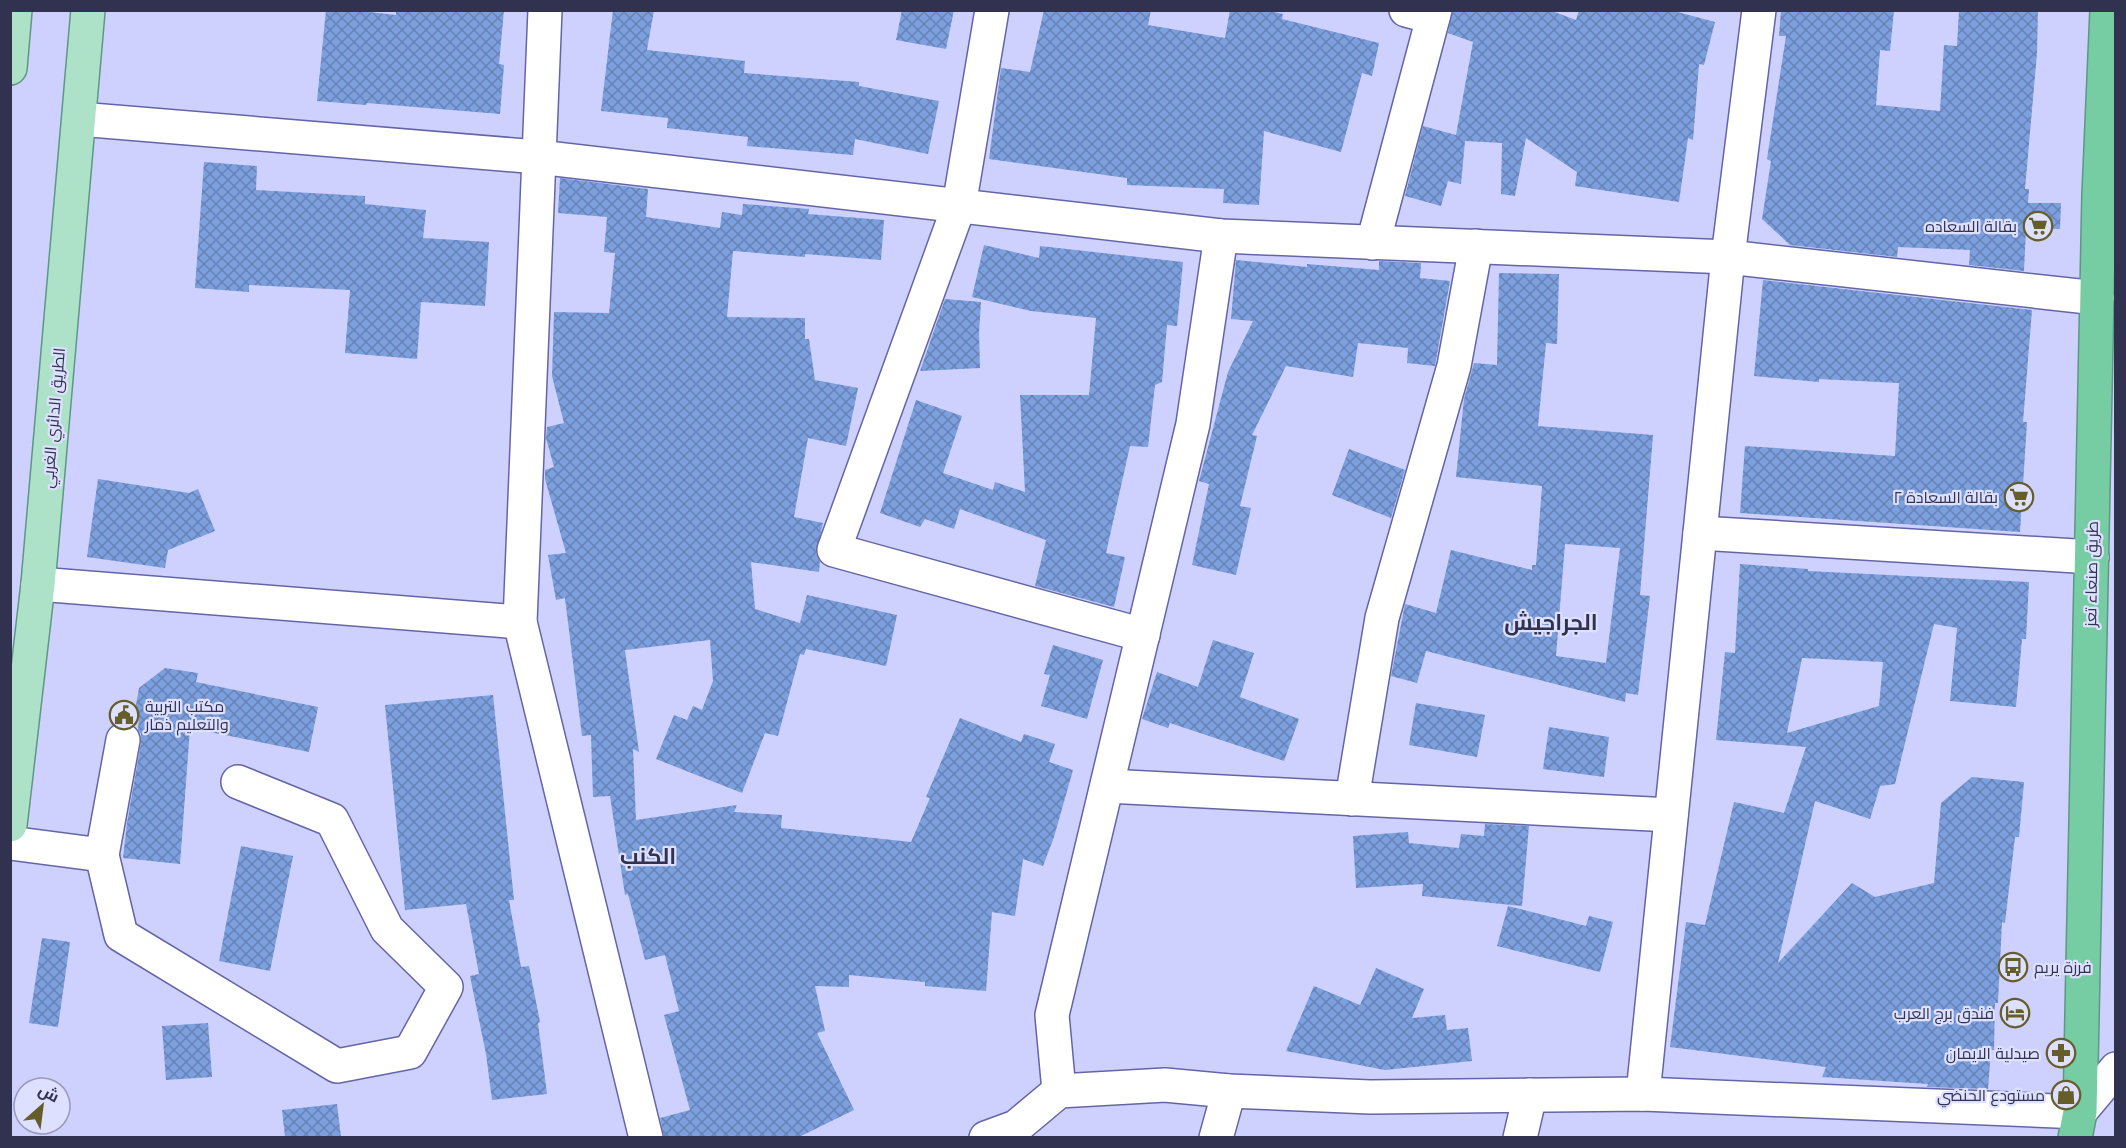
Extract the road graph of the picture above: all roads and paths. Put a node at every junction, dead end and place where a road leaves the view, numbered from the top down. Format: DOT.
graph roads {
  1 [pos="15,10"];
  2 [pos="88,10"];
  3 [pos="545,10"];
  4 [pos="992,10"];
  5 [pos="1759,10"];
  6 [pos="2107,10"];
  7 [pos="1424,13"];
  8 [pos="10,68"];
  9 [pos="79,119"];
  10 [pos="2108,134"];
  11 [pos="538,157"];
  12 [pos="2107,196"];
  13 [pos="959,206"];
  14 [pos="1221,237"];
  15 [pos="1373,243"];
  16 [pos="1476,246"];
  17 [pos="1728,257"];
  18 [pos="2097,298"];
  19 [pos="1700,533"];
  20 [pos="2092,557"];
  21 [pos="38,584"];
  22 [pos="520,622"];
  23 [pos="1143,635"];
  24 [pos="123,740"];
  25 [pos="238,782"];
  26 [pos="1107,786"];
  27 [pos="1352,798"];
  28 [pos="1671,815"];
  29 [pos="10,825"];
  30 [pos="10,843"];
  31 [pos="102,855"];
  32 [pos="2115,1069"];
  33 [pos="1059,1091"];
  34 [pos="1229,1091"];
  35 [pos="1643,1094"];
  36 [pos="1530,1095"];
  37 [pos="2078,1125"];
  38 [pos="646,1137"];
  39 [pos="986,1137"];
  40 [pos="1216,1137"];
  41 [pos="1520,1137"];
  1 -- 8 [label="main road"];
  2 -- 9 [label="main road, الطريق الدائري الغربي"];
  3 -- 11 [label="street"];
  4 -- 13 [label="street"];
  5 -- 17 [label="street"];
  6 -- 10 [label="highway, طريق صنعاء تعز"];
  7 -- 15 [label="street"];
  9 -- 11 [label="street"];
  9 -- 21 [label="main road, الطريق الدائري الغربي"];
  10 -- 12 [label="highway, طريق صنعاء تعز"];
  11 -- 13 [label="street"];
  11 -- 22 [label="street"];
  12 -- 18 [label="highway, طريق صنعاء تعز"];
  13 -- 14 [label="street"];
  13 -- 23 [label="street"];
  14 -- 15 [label="street"];
  14 -- 23 [label="street"];
  15 -- 16 [label="street"];
  16 -- 17 [label="street"];
  16 -- 27 [label="street"];
  17 -- 18 [label="street"];
  17 -- 19 [label="street"];
  18 -- 20 [label="highway, طريق صنعاء تعز"];
  19 -- 20 [label="street"];
  19 -- 28 [label="street"];
  20 -- 37 [label="highway, طريق صنعاء تعز"];
  21 -- 22 [label="street"];
  21 -- 29 [label="main road, الطريق الدائري الغربي"];
  22 -- 38 [label="street"];
  23 -- 26 [label="street"];
  24 -- 31 [label="street"];
  25 -- 31 [label="street"];
  26 -- 27 [label="street"];
  26 -- 33 [label="street"];
  27 -- 28 [label="street"];
  28 -- 35 [label="street"];
  30 -- 31 [label="street"];
  32 -- 37 [label="street"];
  33 -- 34 [label="street"];
  33 -- 39 [label="street"];
  34 -- 36 [label="street"];
  34 -- 40 [label="street"];
  35 -- 36 [label="street"];
  35 -- 37 [label="street"];
  36 -- 41 [label="street"];
}
